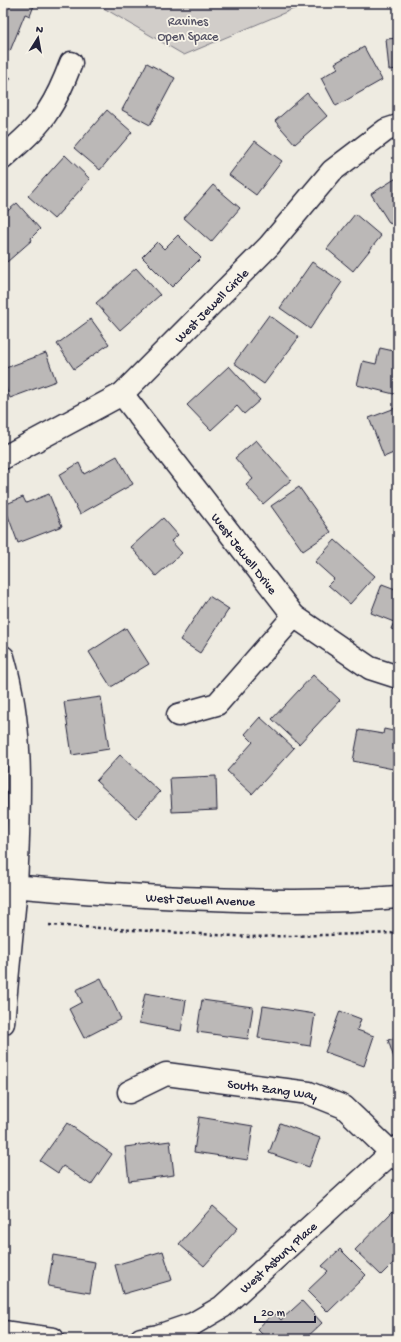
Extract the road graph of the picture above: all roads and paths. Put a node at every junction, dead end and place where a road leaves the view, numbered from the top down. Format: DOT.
graph roads {
  1 [pos="71,63"];
  2 [pos="398,126"];
  3 [pos="3,158"];
  4 [pos="122,394"];
  5 [pos="3,458"];
  6 [pos="294,616"];
  7 [pos="3,657"];
  8 [pos="398,677"];
  9 [pos="178,715"];
  10 [pos="10,886"];
  11 [pos="398,897"];
  12 [pos="49,925"];
  13 [pos="398,933"];
  14 [pos="3,1023"];
  15 [pos="129,1092"];
  16 [pos="396,1153"];
  17 [pos="3,1332"];
  18 [pos="53,1339"];
  19 [pos="141,1339"];
  1 -- 3 [label="street"];
  2 -- 4 [label="street, West Jewell Circle"];
  4 -- 5 [label="street, West Jewell Circle"];
  4 -- 6 [label="street, West Jewell Drive"];
  6 -- 8 [label="street, West Jewell Drive"];
  6 -- 9 [label="street"];
  7 -- 10 [label="street"];
  10 -- 11 [label="street, West Jewell Avenue"];
  10 -- 14 [label="street"];
  12 -- 13 [label="path"];
  15 -- 16 [label="street, South Zang Way"];
  16 -- 19 [label="street, West Asbury Place"];
  17 -- 18 [label="street"];
}
